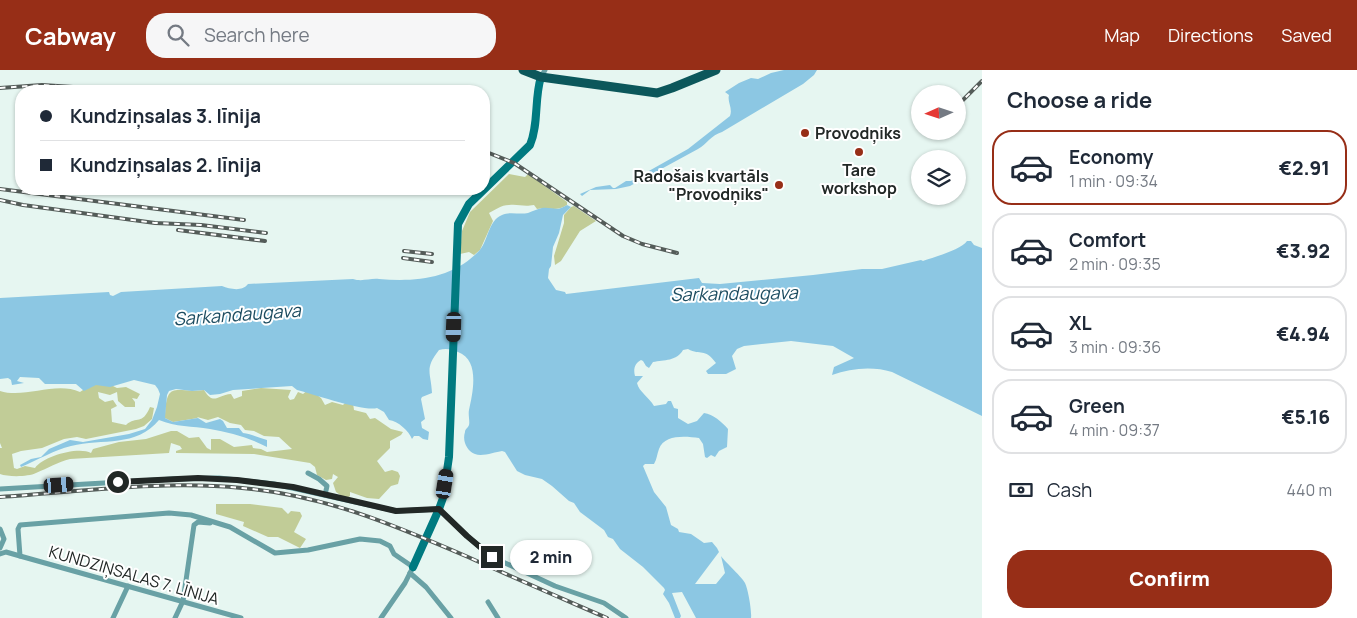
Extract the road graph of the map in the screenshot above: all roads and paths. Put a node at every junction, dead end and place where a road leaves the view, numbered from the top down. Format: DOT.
graph roads {
  1 [pos="523,70"];
  2 [pos="716,70"];
  3 [pos="543,73"];
  4 [pos="490,184"];
  5 [pos="478,195"];
  6 [pos="308,473"];
  7 [pos="0,489"];
  8 [pos="325,495"];
  9 [pos="439,509"];
  10 [pos="217,522"];
  11 [pos="0,529"];
  12 [pos="1,547"];
  13 [pos="3,553"];
  14 [pos="20,556"];
  15 [pos="412,570"];
  16 [pos="128,586"];
  17 [pos="183,602"];
  18 [pos="488,602"];
  19 [pos="231,617"];
  20 [pos="113,618"];
  21 [pos="175,618"];
  22 [pos="241,618"];
  23 [pos="381,618"];
  24 [pos="451,618"];
  25 [pos="498,618"];
  26 [pos="626,618"];
  1 -- 3 [label="main road"];
  2 -- 3 [label="main road"];
  3 -- 4 [label="street"];
  5 -- 9 [label="street"];
  6 -- 8 [label="street"];
  7 -- 8 [label="street"];
  8 -- 9 [label="street"];
  9 -- 15 [label="street"];
  9 -- 26 [label="street"];
  10 -- 14 [label="street"];
  10 -- 15 [label="street"];
  10 -- 17 [label="street"];
  11 -- 12 [label="street"];
  12 -- 13 [label="street"];
  13 -- 14 [label="street, KUNDZIŅSALAS 7. LĪNIJA"];
  14 -- 16 [label="street, KUNDZIŅSALAS 7. LĪNIJA"];
  15 -- 23 [label="street"];
  15 -- 24 [label="street"];
  16 -- 17 [label="street, KUNDZIŅSALAS 7. LĪNIJA"];
  16 -- 20 [label="street"];
  17 -- 19 [label="street, KUNDZIŅSALAS 7. LĪNIJA"];
  17 -- 21 [label="street"];
  18 -- 25 [label="street"];
  19 -- 22 [label="street, KUNDZIŅSALAS 7. LĪNIJA"];
}
